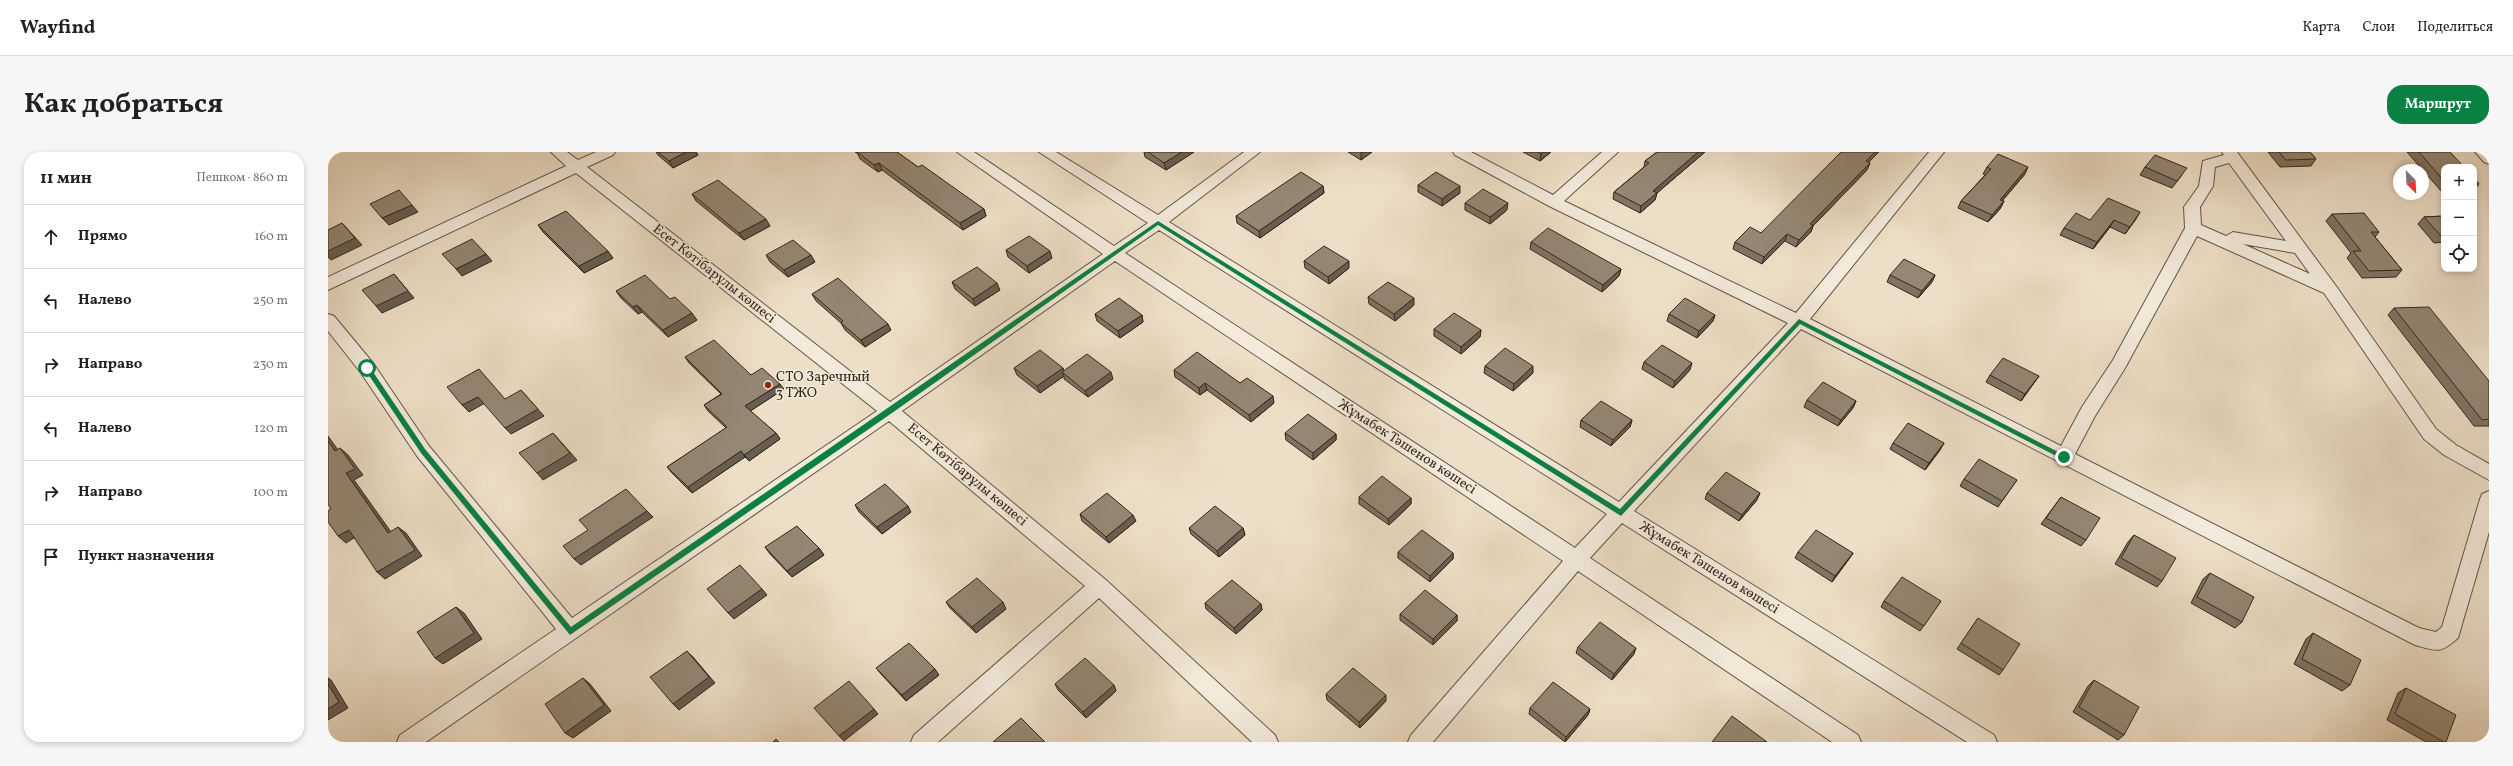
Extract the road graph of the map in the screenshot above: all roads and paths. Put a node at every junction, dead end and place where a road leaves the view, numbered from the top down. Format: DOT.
graph roads {
  1 [pos="558,152"];
  2 [pos="608,152"];
  3 [pos="964,152"];
  4 [pos="1046,152"];
  5 [pos="1253,152"];
  6 [pos="1460,152"];
  7 [pos="1611,152"];
  8 [pos="1937,152"];
  9 [pos="2482,152"];
  10 [pos="2231,154"];
  11 [pos="2489,159"];
  12 [pos="577,168"];
  13 [pos="1554,202"];
  14 [pos="1158,222"];
  15 [pos="2193,228"];
  16 [pos="2210,235"];
  17 [pos="2300,249"];
  18 [pos="1113,254"];
  19 [pos="328,284"];
  20 [pos="2330,290"];
  21 [pos="328,320"];
  22 [pos="1799,321"];
  23 [pos="890,411"];
  24 [pos="2064,457"];
  25 [pos="2489,473"];
  26 [pos="2489,499"];
  27 [pos="1621,513"];
  28 [pos="1577,559"];
  29 [pos="1099,586"];
  30 [pos="570,631"];
  31 [pos="408,742"];
  32 [pos="922,742"];
  33 [pos="1267,742"];
  34 [pos="1419,742"];
  35 [pos="1850,742"];
  36 [pos="1986,742"];
  1 -- 12 [label="street, Есет Көтібарұлы көшесі"];
  2 -- 12 [label="street"];
  3 -- 18 [label="street, Жұмабек Тәшенов көшесі"];
  4 -- 14 [label="street, Жұмабек Тәшенов көшесі"];
  5 -- 14 [label="street"];
  6 -- 13 [label="street"];
  7 -- 13 [label="street"];
  8 -- 22 [label="street"];
  9 -- 11 [label="street"];
  10 -- 15 [label="street"];
  10 -- 17 [label="street"];
  12 -- 19 [label="street"];
  12 -- 23 [label="street, Есет Көтібарұлы көшесі"];
  13 -- 22 [label="street"];
  14 -- 18 [label="street"];
  14 -- 27 [label="street, Жұмабек Тәшенов көшесі"];
  15 -- 16 [label="street"];
  15 -- 24 [label="street"];
  16 -- 17 [label="street"];
  16 -- 20 [label="street"];
  17 -- 20 [label="street"];
  18 -- 23 [label="street"];
  18 -- 28 [label="street, Жұмабек Тәшенов көшесі"];
  20 -- 25 [label="street"];
  21 -- 30 [label="street"];
  22 -- 24 [label="street"];
  22 -- 27 [label="street"];
  23 -- 29 [label="street, Есет Көтібарұлы көшесі"];
  23 -- 30 [label="street"];
  24 -- 26 [label="street"];
  27 -- 28 [label="street"];
  27 -- 36 [label="street, Жұмабек Тәшенов көшесі"];
  28 -- 34 [label="street"];
  28 -- 35 [label="street, Жұмабек Тәшенов көшесі"];
  29 -- 32 [label="street"];
  29 -- 33 [label="street, Есет Көтібарұлы көшесі"];
  30 -- 31 [label="street"];
}
